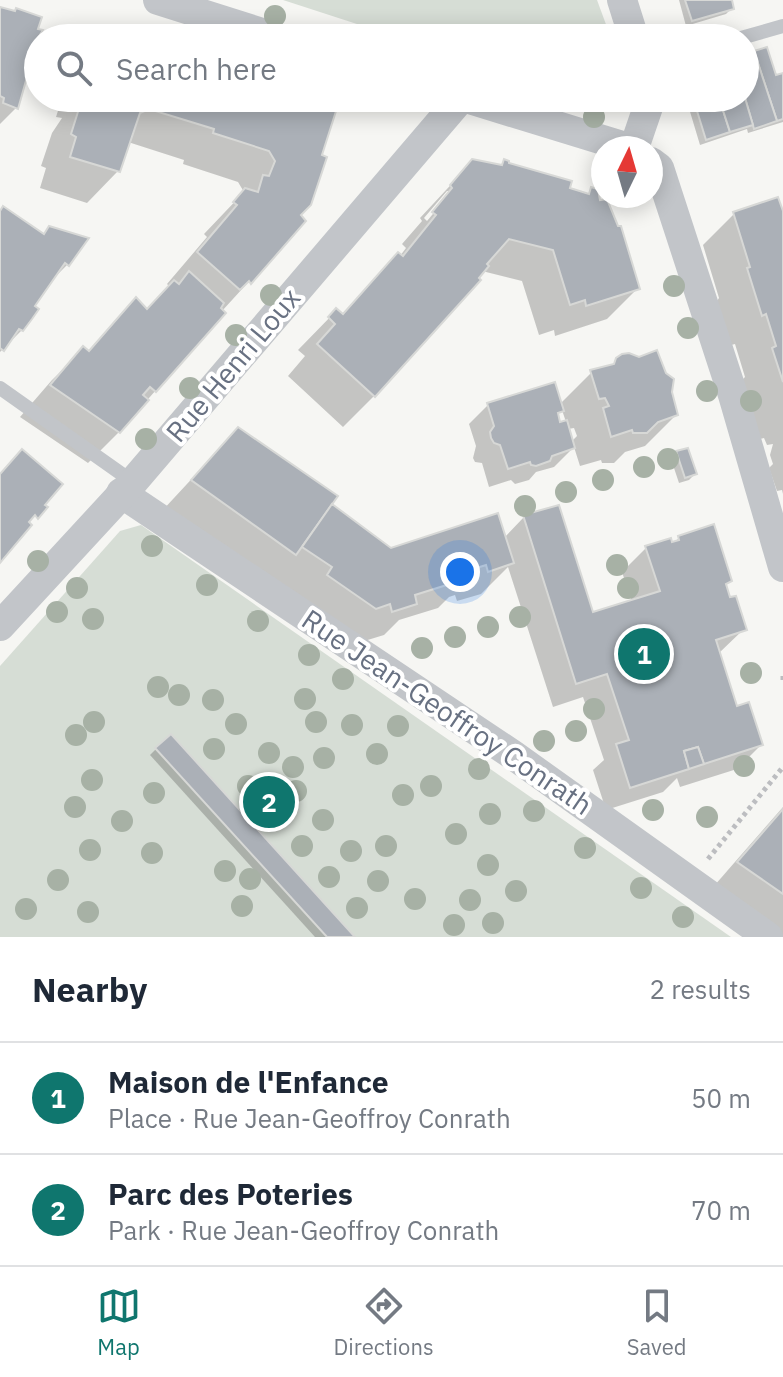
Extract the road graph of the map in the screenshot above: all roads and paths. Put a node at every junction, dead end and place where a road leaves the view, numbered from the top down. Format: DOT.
graph roads {
  1 [pos="158,0"];
  2 [pos="622,0"];
  3 [pos="234,24"];
  4 [pos="630,24"];
  5 [pos="783,26"];
  6 [pos="759,33"];
  7 [pos="451,112"];
  8 [pos="510,112"];
  9 [pos="646,112"];
  10 [pos="591,136"];
  11 [pos="636,136"];
  12 [pos="663,180"];
  13 [pos="0,388"];
  14 [pos="127,488"];
  15 [pos="783,567"];
  16 [pos="0,626"];
  17 [pos="783,767"];
  18 [pos="691,880"];
  19 [pos="768,937"];
  1 -- 3 [label="street"];
  2 -- 4 [label="street"];
  5 -- 6 [label="lane"];
  7 -- 14 [label="street, Rue Henri Loux"];
  8 -- 10 [label="street"];
  9 -- 11 [label="street"];
  12 -- 15 [label="street"];
  13 -- 14 [label="lane"];
  14 -- 16 [label="street, Rue Henri Loux"];
  14 -- 18 [label="street, Rue Jean-Geoffroy Conrath"];
  17 -- 18 [label="path"];
  18 -- 19 [label="street, Rue Jean-Geoffroy Conrath"];
}
